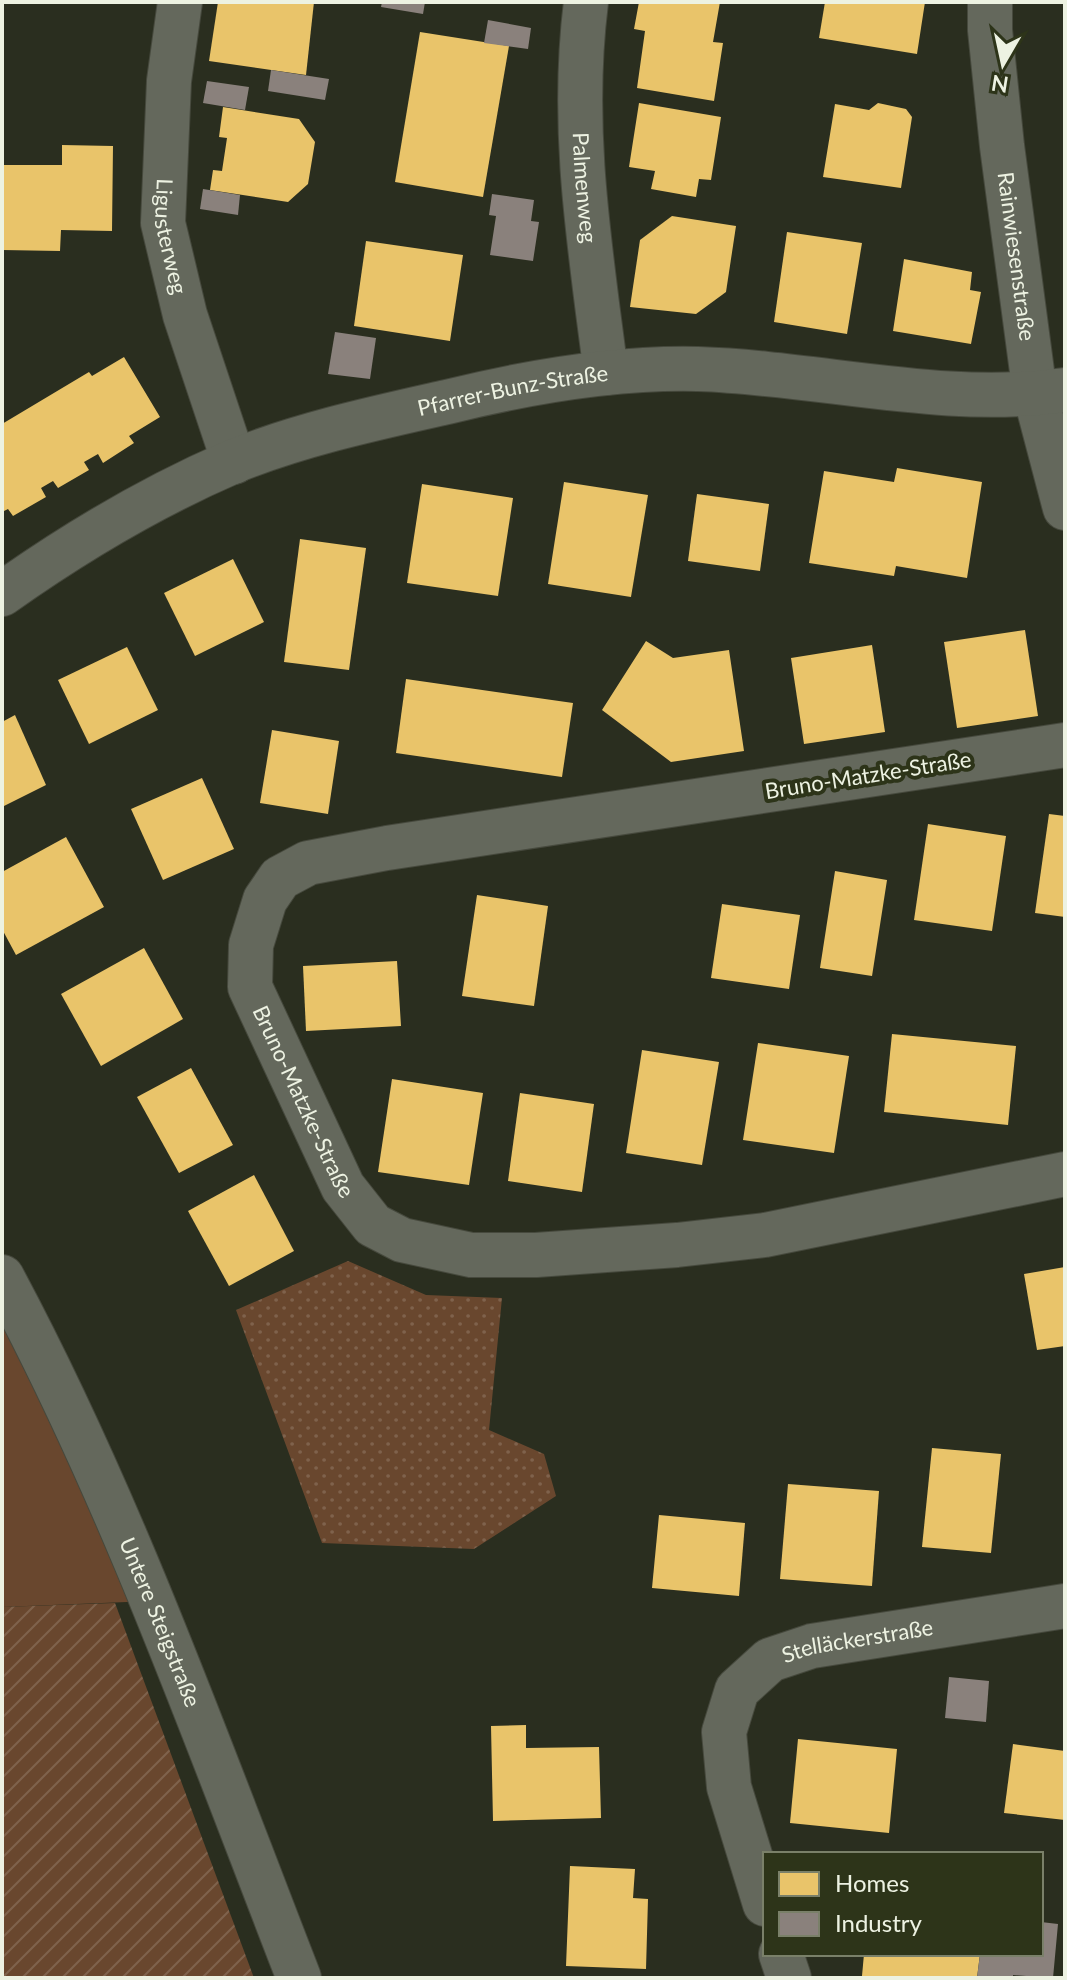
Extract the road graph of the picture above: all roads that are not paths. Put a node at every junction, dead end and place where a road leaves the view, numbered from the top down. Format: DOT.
graph roads {
  1 [pos="180,2"];
  2 [pos="586,2"];
  3 [pos="990,2"];
  4 [pos="606,373"];
  5 [pos="1050,392"];
  6 [pos="234,462"];
  7 [pos="1065,508"];
  8 [pos="2,594"];
  9 [pos="1065,745"];
  10 [pos="1065,1174"];
  11 [pos="2,1277"];
  12 [pos="1065,1606"];
  13 [pos="763,1898"];
  14 [pos="782,1956"];
  15 [pos="299,1978"];
  16 [pos="789,1978"];
  1 -- 6 [label="street, Ligusterweg"];
  2 -- 4 [label="street, Palmenweg"];
  3 -- 5 [label="street, Rainwiesenstraße"];
  4 -- 5 [label="street, Pfarrer-Bunz-Straße"];
  4 -- 6 [label="street, Pfarrer-Bunz-Straße"];
  5 -- 7 [label="street, Rainwiesenstraße"];
  6 -- 8 [label="street, Pfarrer-Bunz-Straße"];
  9 -- 10 [label="street, Bruno-Matzke-Straße"];
  11 -- 15 [label="street, Untere Steigstraße"];
  12 -- 13 [label="street, Stelläckerstraße"];
  14 -- 16 [label="street"];
}
